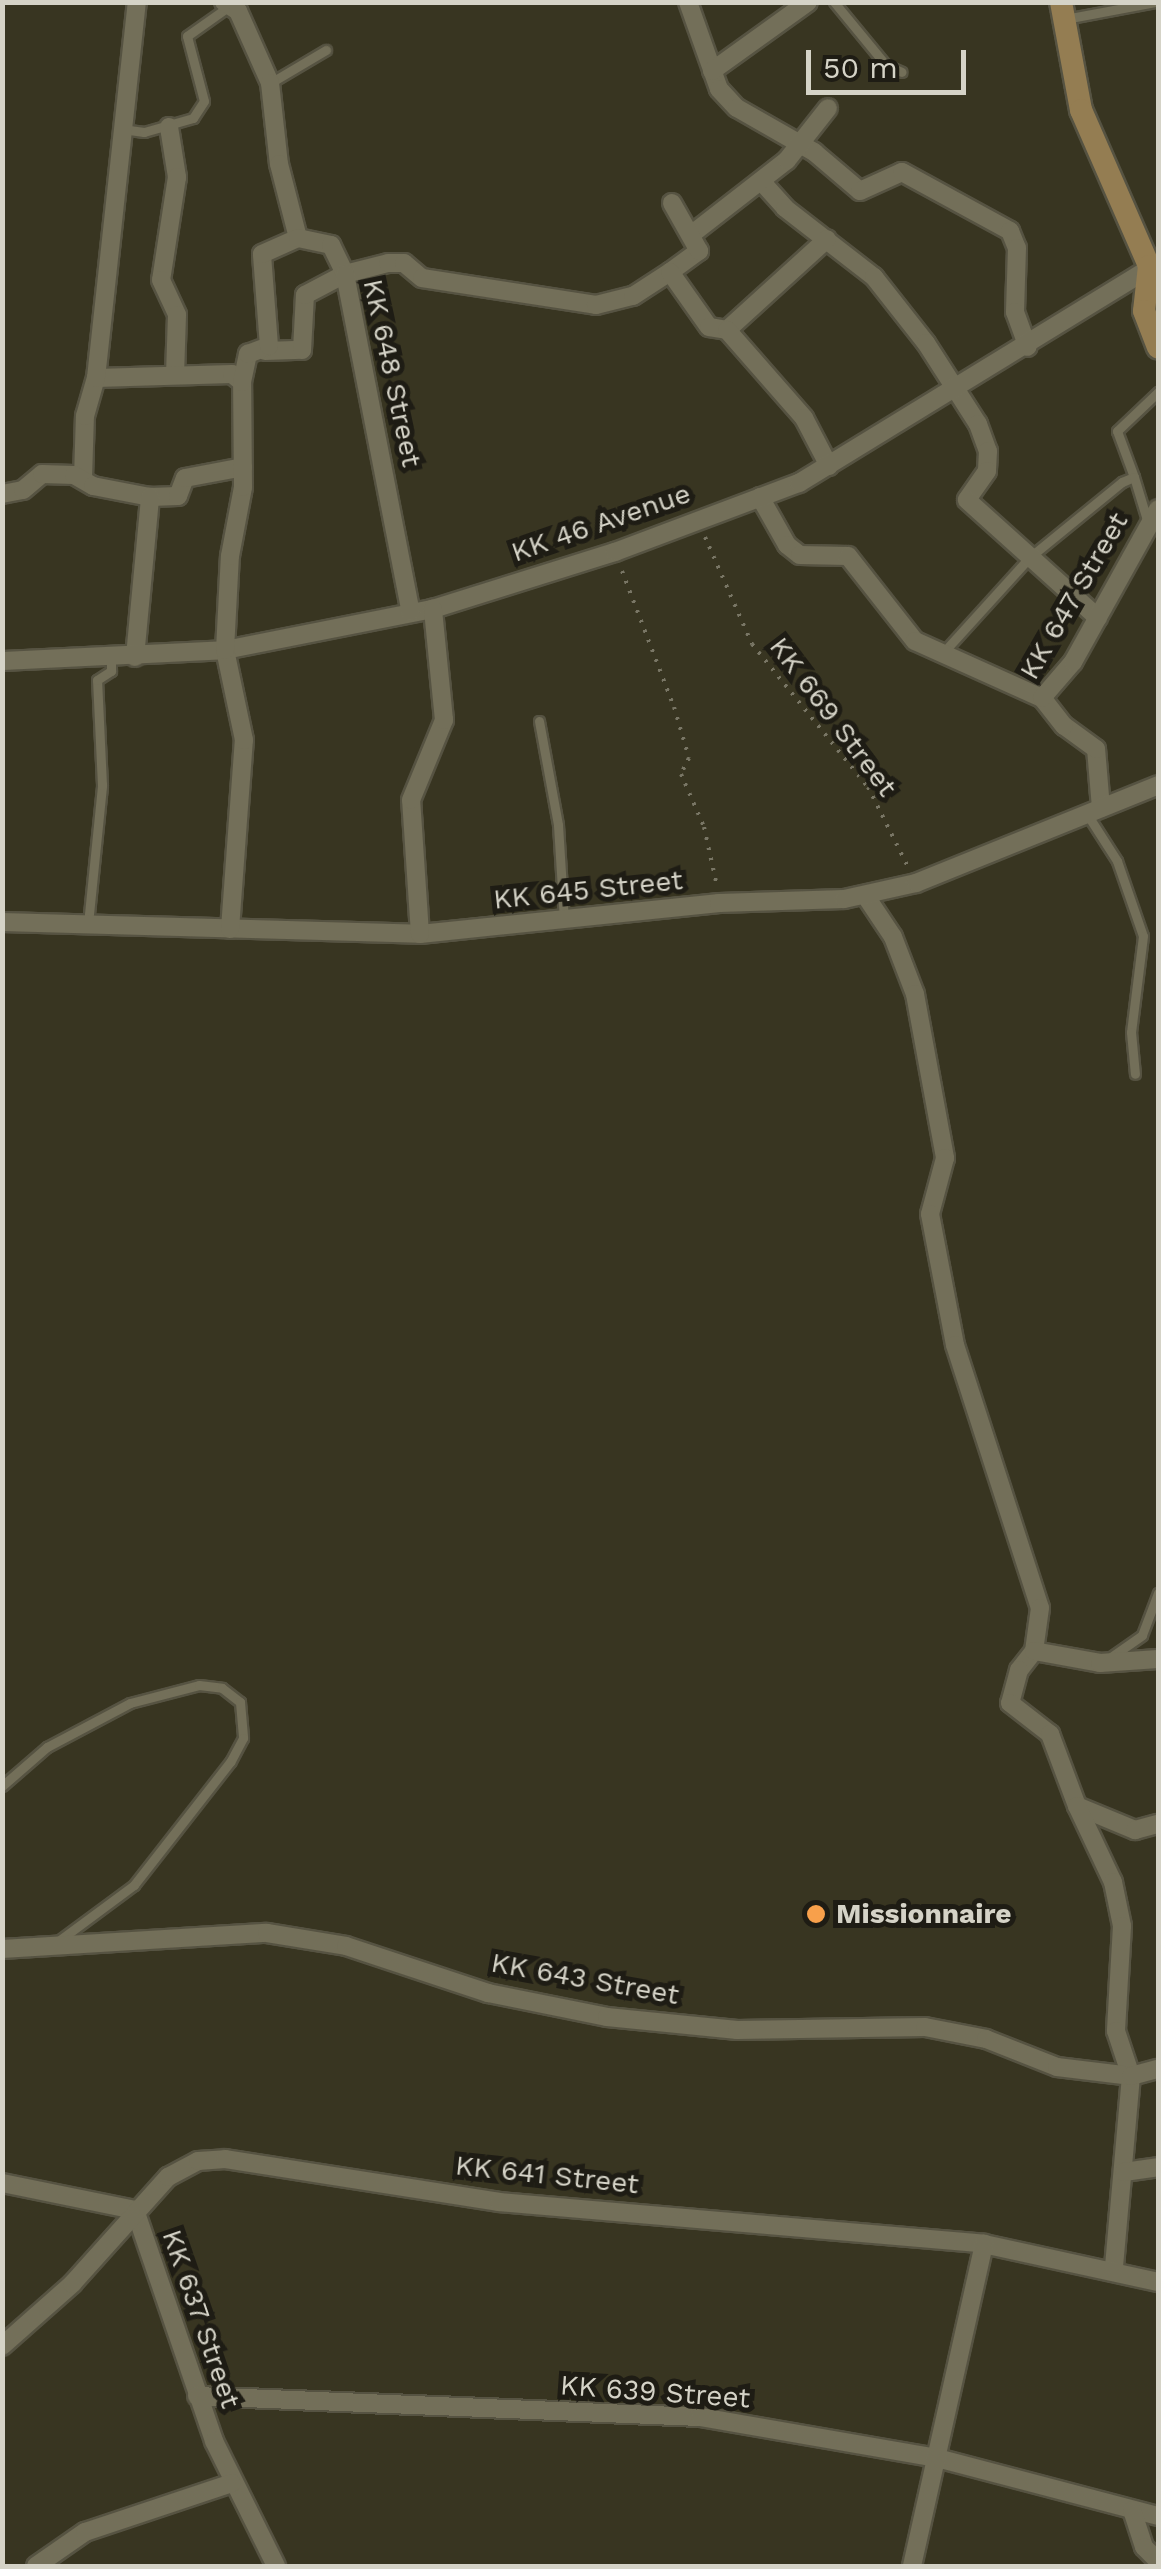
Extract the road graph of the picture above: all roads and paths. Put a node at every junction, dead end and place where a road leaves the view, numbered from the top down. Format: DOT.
graph roads {
  1 [pos="138,2"];
  2 [pos="688,2"];
  3 [pos="808,2"];
  4 [pos="834,2"];
  5 [pos="1156,2"];
  6 [pos="226,5"];
  7 [pos="1062,11"];
  8 [pos="326,50"];
  9 [pos="712,71"];
  10 [pos="902,72"];
  11 [pos="270,82"];
  12 [pos="828,108"];
  13 [pos="169,127"];
  14 [pos="120,129"];
  15 [pos="802,146"];
  16 [pos="761,181"];
  17 [pos="672,204"];
  18 [pos="692,234"];
  19 [pos="298,238"];
  20 [pos="827,238"];
  21 [pos="1154,264"];
  22 [pos="670,272"];
  23 [pos="345,274"];
  24 [pos="727,330"];
  25 [pos="1028,347"];
  26 [pos="1158,347"];
  27 [pos="265,350"];
  28 [pos="175,374"];
  29 [pos="96,378"];
  30 [pos="242,382"];
  31 [pos="954,392"];
  32 [pos="1158,392"];
  33 [pos="829,466"];
  34 [pos="243,468"];
  35 [pos="1134,477"];
  36 [pos="84,478"];
  37 [pos="2,494"];
  38 [pos="150,497"];
  39 [pos="760,497"];
  40 [pos="1153,516"];
  41 [pos="696,520"];
  42 [pos="615,552"];
  43 [pos="1030,557"];
  44 [pos="433,609"];
  45 [pos="410,612"];
  46 [pos="1098,618"];
  47 [pos="225,650"];
  48 [pos="135,656"];
  49 [pos="940,657"];
  50 [pos="111,660"];
  51 [pos="2,661"];
  52 [pos="1042,698"];
  53 [pos="538,721"];
  54 [pos="1158,784"];
  55 [pos="1094,811"];
  56 [pos="916,883"];
  57 [pos="866,895"];
  58 [pos="719,903"];
  59 [pos="564,920"];
  60 [pos="2,922"];
  61 [pos="88,924"];
  62 [pos="230,929"];
  63 [pos="420,934"];
  64 [pos="1135,1074"];
  65 [pos="1158,1593"];
  66 [pos="1034,1651"];
  67 [pos="1158,1660"];
  68 [pos="1100,1663"];
  69 [pos="2,1786"];
  70 [pos="1077,1806"];
  71 [pos="1158,1824"];
  72 [pos="2,1949"];
  73 [pos="46,1950"];
  74 [pos="1158,2070"];
  75 [pos="1131,2076"];
  76 [pos="1158,2167"];
  77 [pos="1124,2172"];
  78 [pos="2,2183"];
  79 [pos="135,2210"];
  80 [pos="984,2244"];
  81 [pos="1114,2268"];
  82 [pos="1158,2282"];
  83 [pos="2,2346"];
  84 [pos="197,2396"];
  85 [pos="936,2458"];
  86 [pos="232,2483"];
  87 [pos="1132,2510"];
  88 [pos="1158,2516"];
  89 [pos="1158,2561"];
  90 [pos="36,2566"];
  91 [pos="276,2566"];
  92 [pos="912,2566"];
  1 -- 14 [label="street"];
  2 -- 9 [label="street"];
  3 -- 9 [label="street"];
  4 -- 10 [label="lane"];
  5 -- 7 [label="lane"];
  6 -- 11 [label="street"];
  6 -- 13 [label="lane"];
  7 -- 21 [label="main road"];
  8 -- 11 [label="lane"];
  9 -- 15 [label="street"];
  11 -- 19 [label="street"];
  12 -- 15 [label="street"];
  13 -- 14 [label="lane"];
  13 -- 28 [label="street"];
  14 -- 29 [label="street"];
  15 -- 16 [label="street"];
  15 -- 25 [label="street"];
  16 -- 18 [label="street"];
  16 -- 20 [label="street"];
  17 -- 18 [label="street"];
  18 -- 22 [label="street"];
  19 -- 23 [label="street, KK 648 Street"];
  19 -- 27 [label="street"];
  20 -- 24 [label="street"];
  20 -- 31 [label="street"];
  21 -- 25 [label="street, KK 46 Avenue"];
  21 -- 26 [label="main road"];
  22 -- 23 [label="street"];
  22 -- 24 [label="street"];
  23 -- 27 [label="street"];
  23 -- 45 [label="street, KK 648 Street"];
  24 -- 33 [label="street"];
  25 -- 31 [label="street, KK 46 Avenue"];
  27 -- 30 [label="street"];
  28 -- 29 [label="street"];
  28 -- 30 [label="street"];
  29 -- 36 [label="street"];
  30 -- 34 [label="street"];
  31 -- 33 [label="street, KK 46 Avenue"];
  31 -- 43 [label="street"];
  32 -- 35 [label="lane"];
  33 -- 39 [label="street, KK 46 Avenue"];
  34 -- 38 [label="street"];
  34 -- 47 [label="street"];
  35 -- 40 [label="lane"];
  35 -- 43 [label="lane"];
  36 -- 37 [label="street"];
  36 -- 38 [label="street"];
  38 -- 48 [label="street"];
  39 -- 41 [label="street, KK 46 Avenue"];
  39 -- 49 [label="street"];
  40 -- 46 [label="street, KK 647 Street"];
  41 -- 42 [label="street, KK 46 Avenue"];
  41 -- 56 [label="path, KK 669 Street"];
  42 -- 44 [label="street, KK 46 Avenue"];
  42 -- 58 [label="path"];
  43 -- 46 [label="street"];
  43 -- 49 [label="lane"];
  44 -- 45 [label="street, KK 46 Avenue"];
  44 -- 63 [label="street"];
  45 -- 47 [label="street, KK 46 Avenue"];
  46 -- 52 [label="street, KK 647 Street"];
  47 -- 48 [label="street, KK 46 Avenue"];
  47 -- 62 [label="street"];
  48 -- 50 [label="street, KK 46 Avenue"];
  49 -- 52 [label="street"];
  50 -- 51 [label="street, KK 46 Avenue"];
  50 -- 61 [label="lane"];
  52 -- 55 [label="street, KK 647 Street"];
  53 -- 59 [label="lane"];
  54 -- 55 [label="street, KK 645 Street"];
  55 -- 56 [label="street, KK 645 Street"];
  55 -- 64 [label="lane"];
  56 -- 57 [label="street, KK 645 Street"];
  57 -- 58 [label="street, KK 645 Street"];
  57 -- 66 [label="street"];
  58 -- 59 [label="street, KK 645 Street"];
  59 -- 63 [label="street, KK 645 Street"];
  60 -- 61 [label="street, KK 645 Street"];
  61 -- 62 [label="street, KK 645 Street"];
  62 -- 63 [label="street, KK 645 Street"];
  65 -- 68 [label="lane"];
  66 -- 68 [label="street"];
  66 -- 70 [label="street"];
  67 -- 68 [label="street"];
  69 -- 73 [label="lane"];
  70 -- 71 [label="street"];
  70 -- 75 [label="street"];
  72 -- 73 [label="street, KK 643 Street"];
  73 -- 75 [label="street, KK 643 Street"];
  74 -- 75 [label="street, KK 643 Street"];
  75 -- 77 [label="street"];
  76 -- 77 [label="street"];
  77 -- 81 [label="street"];
  78 -- 79 [label="street, KK 637 Street"];
  79 -- 80 [label="street, KK 641 Street"];
  79 -- 83 [label="street, KK 641 Street"];
  79 -- 84 [label="street, KK 637 Street"];
  80 -- 81 [label="street, KK 641 Street"];
  80 -- 85 [label="street"];
  81 -- 82 [label="street, KK 641 Street"];
  84 -- 85 [label="street, KK 639 Street"];
  84 -- 86 [label="street, KK 637 Street"];
  85 -- 87 [label="street, KK 639 Street"];
  85 -- 92 [label="street"];
  86 -- 90 [label="street"];
  86 -- 91 [label="street, KK 637 Street"];
  87 -- 88 [label="street, KK 639 Street"];
  87 -- 89 [label="street"];
}
